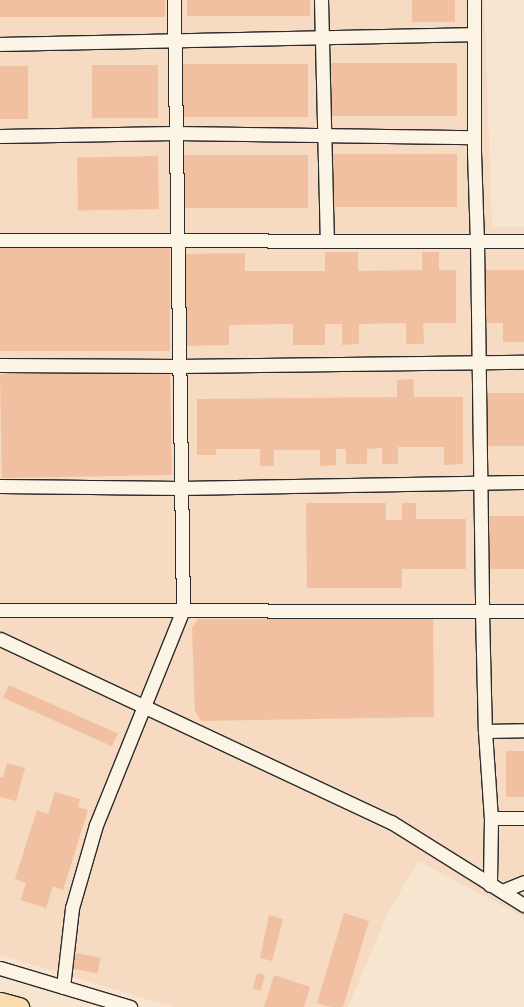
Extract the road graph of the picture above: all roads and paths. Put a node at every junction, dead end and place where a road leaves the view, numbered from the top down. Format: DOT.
graph roads {
  1 [pos="174,0"];
  2 [pos="321,0"];
  3 [pos="474,0"];
  4 [pos="474,34"];
  5 [pos="320,37"];
  6 [pos="174,40"];
  7 [pos="0,44"];
  8 [pos="175,133"];
  9 [pos="323,135"];
  10 [pos="0,136"];
  11 [pos="474,137"];
  12 [pos="176,239"];
  13 [pos="0,240"];
  14 [pos="327,240"];
  15 [pos="477,241"];
  16 [pos="524,241"];
  17 [pos="479,362"];
  18 [pos="524,362"];
  19 [pos="0,365"];
  20 [pos="178,366"];
  21 [pos="480,482"];
  22 [pos="524,482"];
  23 [pos="0,486"];
  24 [pos="180,488"];
  25 [pos="0,610"];
  26 [pos="183,610"];
  27 [pos="524,611"];
  28 [pos="482,612"];
  29 [pos="0,640"];
  30 [pos="146,707"];
  31 [pos="524,730"];
  32 [pos="485,731"];
  33 [pos="491,818"];
  34 [pos="524,818"];
  35 [pos="524,882"];
  36 [pos="490,885"];
  37 [pos="502,891"];
  38 [pos="524,905"];
  39 [pos="0,968"];
  40 [pos="63,987"];
  41 [pos="0,1002"];
  42 [pos="19,1007"];
  43 [pos="130,1007"];
  1 -- 6 [label="street"];
  2 -- 5 [label="street"];
  3 -- 4 [label="street"];
  4 -- 5 [label="street"];
  4 -- 11 [label="street"];
  5 -- 6 [label="street"];
  5 -- 9 [label="street"];
  6 -- 7 [label="street"];
  6 -- 8 [label="street"];
  8 -- 9 [label="street"];
  8 -- 10 [label="street"];
  8 -- 12 [label="street"];
  9 -- 11 [label="street"];
  9 -- 14 [label="street"];
  11 -- 15 [label="street"];
  12 -- 13 [label="street"];
  12 -- 14 [label="street"];
  12 -- 20 [label="street"];
  14 -- 15 [label="street"];
  15 -- 16 [label="street"];
  15 -- 17 [label="street"];
  17 -- 18 [label="street"];
  17 -- 20 [label="street"];
  17 -- 21 [label="street"];
  19 -- 20 [label="street"];
  20 -- 24 [label="street"];
  21 -- 22 [label="street"];
  21 -- 24 [label="street"];
  21 -- 28 [label="street"];
  23 -- 24 [label="street"];
  24 -- 26 [label="street"];
  25 -- 26 [label="street"];
  26 -- 28 [label="street"];
  26 -- 30 [label="street"];
  27 -- 28 [label="street"];
  28 -- 32 [label="street"];
  29 -- 30 [label="street"];
  30 -- 36 [label="street"];
  30 -- 40 [label="street"];
  31 -- 32 [label="street"];
  32 -- 33 [label="street"];
  33 -- 34 [label="street"];
  33 -- 36 [label="street"];
  35 -- 37 [label="street"];
  36 -- 37 [label="street"];
  37 -- 38 [label="street"];
  39 -- 40 [label="street"];
  40 -- 43 [label="street"];
  41 -- 42 [label="highway"];
}
